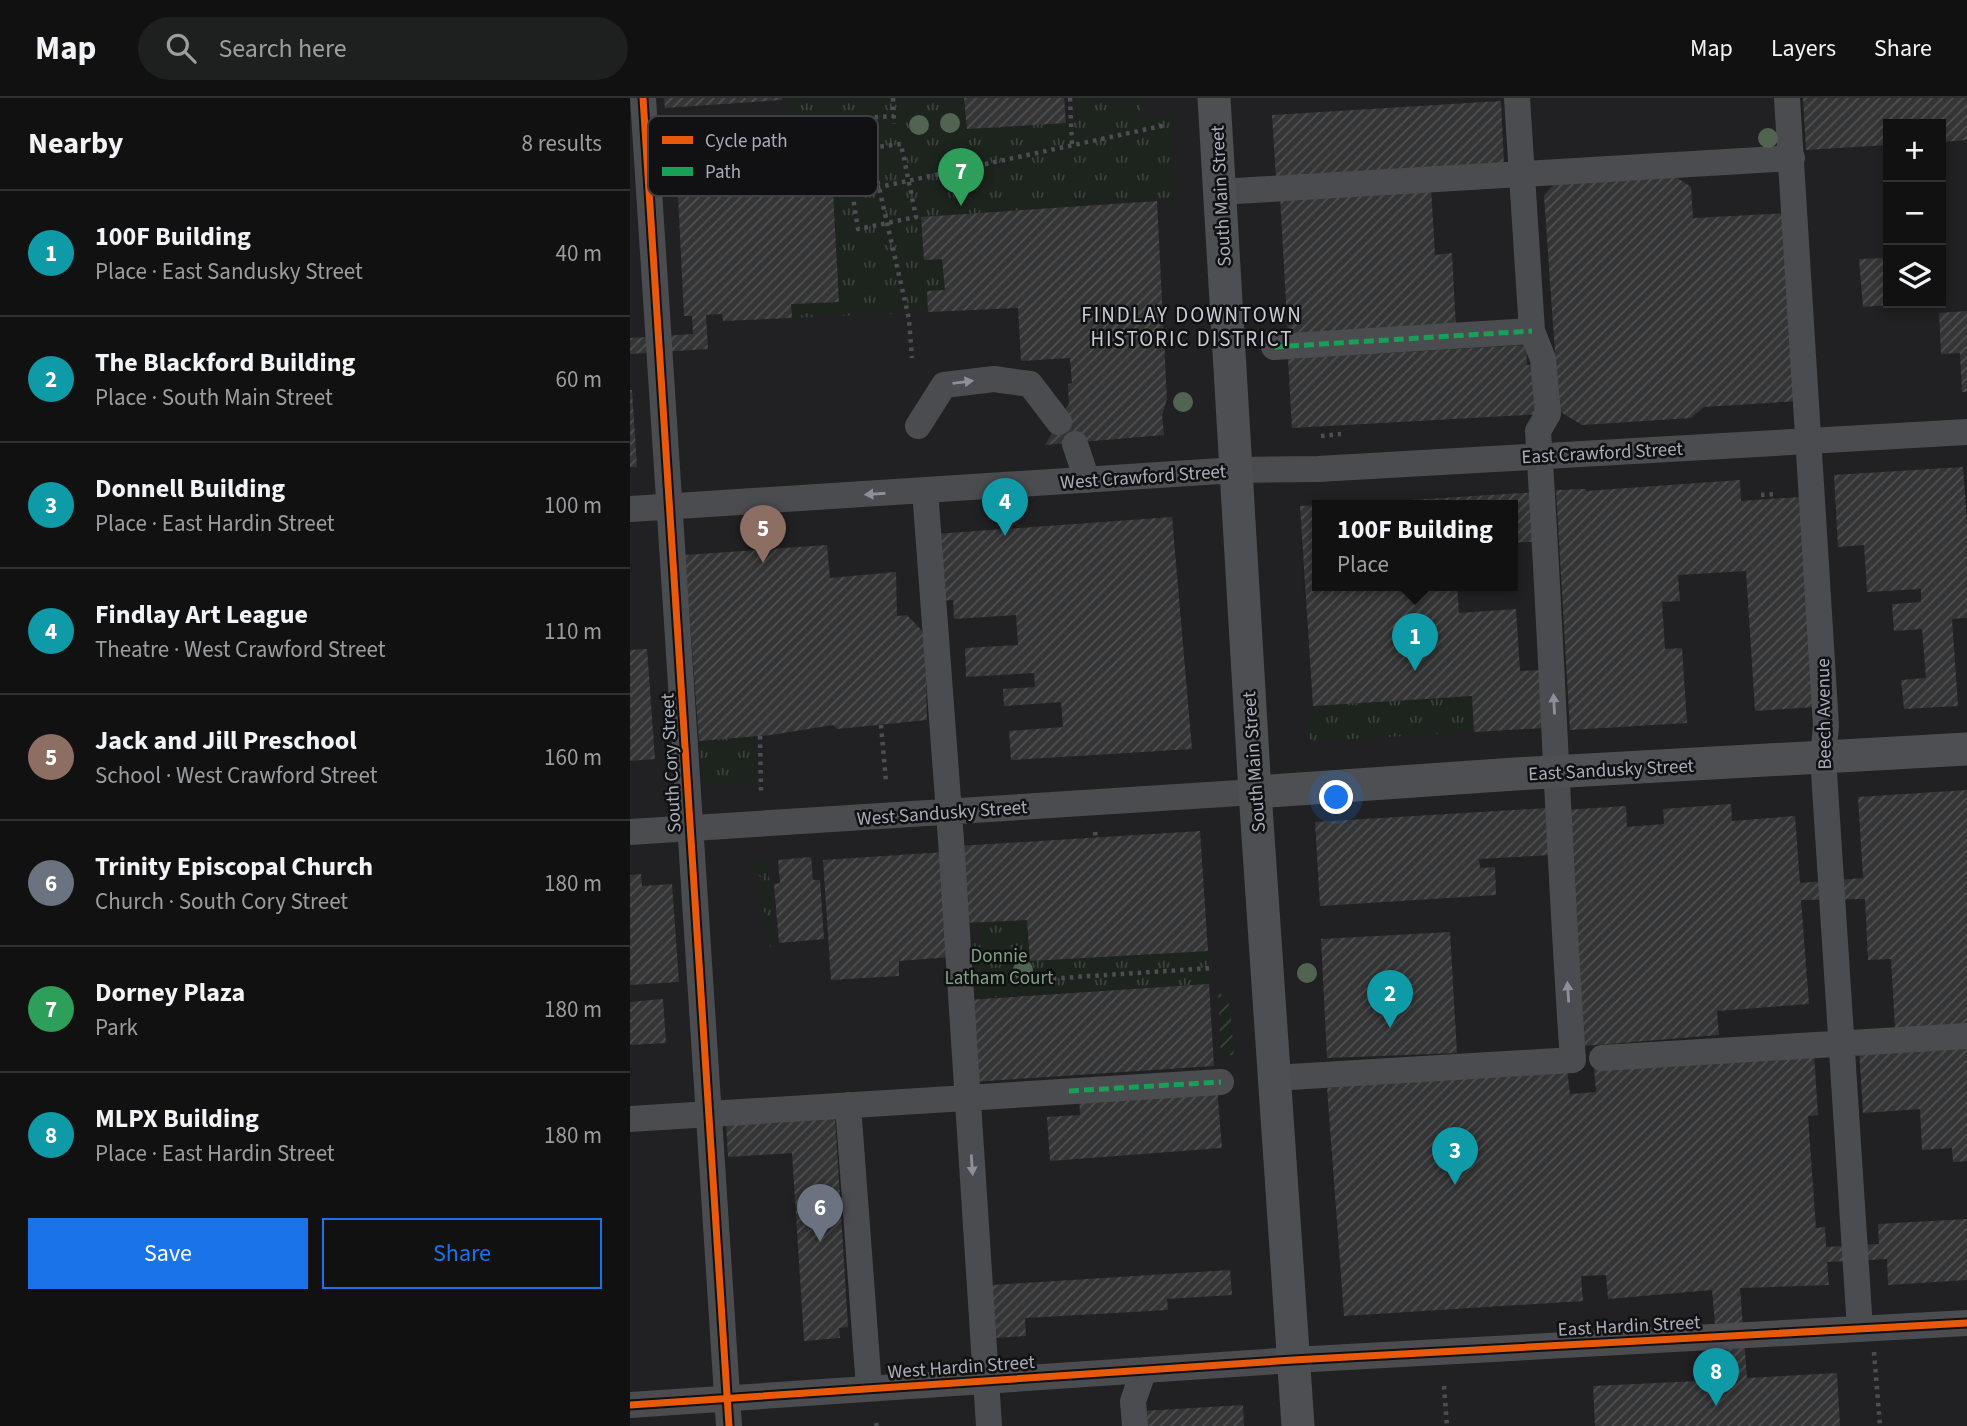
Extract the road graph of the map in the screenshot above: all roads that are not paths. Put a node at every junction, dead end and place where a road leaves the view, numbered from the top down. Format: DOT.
graph roads {
  1 [pos="643,98"];
  2 [pos="1214,98"];
  3 [pos="1517,98"];
  4 [pos="1787,98"];
  5 [pos="1792,158"];
  6 [pos="1522,174"];
  7 [pos="1219,192"];
  8 [pos="641,221"];
  9 [pos="1532,331"];
  10 [pos="1274,347"];
  11 [pos="1059,422"];
  12 [pos="918,426"];
  13 [pos="1967,432"];
  14 [pos="1809,442"];
  15 [pos="1075,444"];
  16 [pos="1539,456"];
  17 [pos="1236,470"];
  18 [pos="1087,480"];
  19 [pos="925,490"];
  20 [pos="670,507"];
  21 [pos="630,509"];
  22 [pos="1967,749"];
  23 [pos="1823,756"];
  24 [pos="1558,772"];
  25 [pos="1255,792"];
  26 [pos="949,811"];
  27 [pos="689,828"];
  28 [pos="630,832"];
  29 [pos="1967,1037"];
  30 [pos="1840,1043"];
  31 [pos="1602,1058"];
  32 [pos="1274,1078"];
  33 [pos="1221,1082"];
  34 [pos="967,1097"];
  35 [pos="848,1105"];
  36 [pos="708,1113"];
  37 [pos="630,1119"];
  38 [pos="1967,1323"];
  39 [pos="1867,1340"];
  40 [pos="1293,1360"];
  41 [pos="1143,1370"];
  42 [pos="986,1381"];
  43 [pos="869,1388"];
  44 [pos="727,1398"];
  45 [pos="630,1405"];
  46 [pos="669,1414"];
  47 [pos="729,1426"];
  48 [pos="989,1426"];
  49 [pos="1135,1426"];
  50 [pos="1298,1426"];
  1 -- 8 [label="street, South Cory Street"];
  2 -- 7 [label="main road, South Main Street"];
  3 -- 6 [label="street"];
  4 -- 5 [label="street, Beech Avenue"];
  5 -- 6 [label="street"];
  5 -- 14 [label="street, Beech Avenue"];
  6 -- 7 [label="street"];
  6 -- 9 [label="street"];
  7 -- 17 [label="main road, South Main Street"];
  8 -- 20 [label="street, South Cory Street"];
  9 -- 10 [label="street"];
  9 -- 16 [label="street"];
  12 -- 11 [label="street, one-way"];
  13 -- 14 [label="street, East Crawford Street"];
  14 -- 16 [label="street, East Crawford Street"];
  14 -- 23 [label="street, Beech Avenue"];
  15 -- 18 [label="street"];
  16 -- 17 [label="street, East Crawford Street"];
  24 -- 16 [label="street, one-way"];
  17 -- 18 [label="street, West Crawford Street"];
  17 -- 25 [label="main road, South Main Street"];
  18 -- 19 [label="street, West Crawford Street"];
  19 -- 20 [label="street, West Crawford Street, one-way"];
  19 -- 26 [label="street"];
  20 -- 21 [label="street, West Crawford Street"];
  20 -- 27 [label="street, South Cory Street"];
  22 -- 23 [label="main road, East Sandusky Street"];
  23 -- 24 [label="main road, East Sandusky Street"];
  23 -- 30 [label="street, Beech Avenue"];
  24 -- 25 [label="main road, East Sandusky Street"];
  32 -- 24 [label="street, one-way"];
  25 -- 26 [label="street, West Sandusky Street"];
  25 -- 32 [label="main road, South Main Street"];
  26 -- 27 [label="street, West Sandusky Street"];
  26 -- 34 [label="street"];
  27 -- 28 [label="street, West Sandusky Street"];
  27 -- 36 [label="street, South Cory Street"];
  29 -- 30 [label="street"];
  30 -- 31 [label="street"];
  30 -- 39 [label="street, Beech Avenue"];
  32 -- 40 [label="main road, South Main Street"];
  33 -- 34 [label="street"];
  34 -- 35 [label="street"];
  34 -- 42 [label="street, one-way"];
  35 -- 36 [label="street"];
  35 -- 43 [label="street"];
  36 -- 37 [label="street"];
  36 -- 44 [label="street, South Cory Street"];
  38 -- 39 [label="street, East Hardin Street"];
  39 -- 40 [label="street, East Hardin Street"];
  40 -- 41 [label="street, West Hardin Street"];
  40 -- 50 [label="main road, South Main Street"];
  41 -- 42 [label="street, West Hardin Street"];
  41 -- 49 [label="street"];
  42 -- 43 [label="street, West Hardin Street"];
  42 -- 48 [label="street"];
  43 -- 44 [label="street, West Hardin Street"];
  44 -- 46 [label="street, West Hardin Street"];
  44 -- 47 [label="street, South Cory Street"];
  45 -- 46 [label="street, West Hardin Street"];
}
